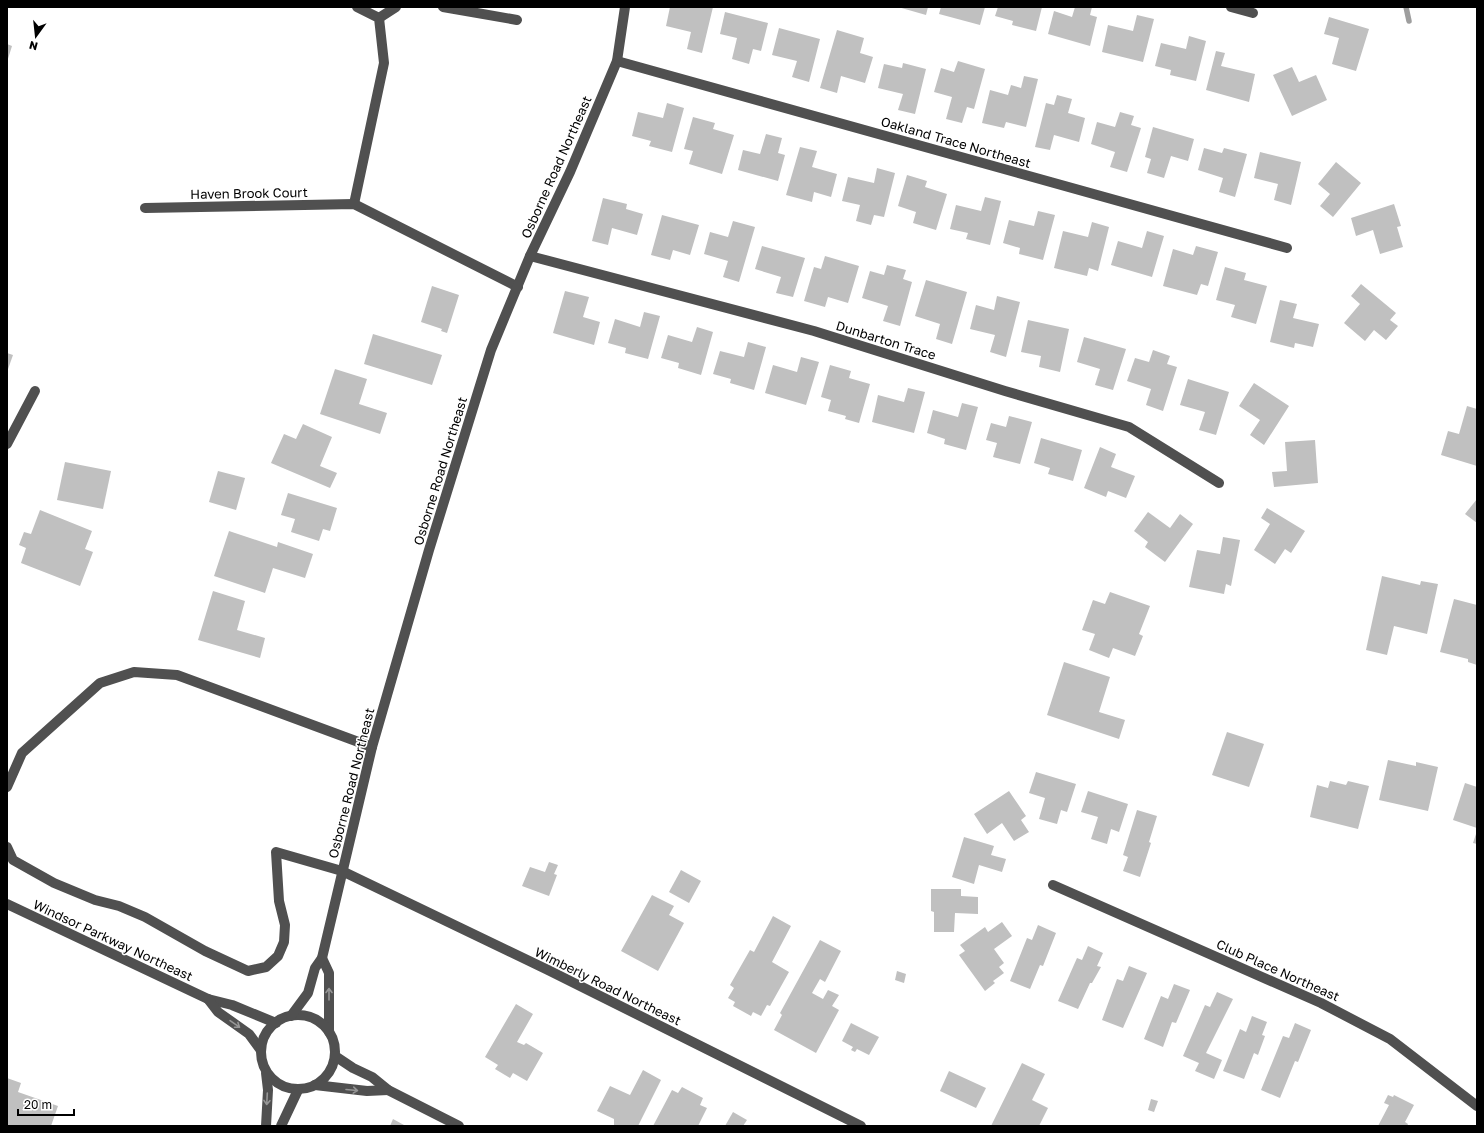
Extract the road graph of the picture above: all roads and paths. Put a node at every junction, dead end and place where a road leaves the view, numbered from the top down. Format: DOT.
graph roads {
  1 [pos="357,7"];
  2 [pos="396,7"];
  3 [pos="443,7"];
  4 [pos="625,7"];
  5 [pos="1231,7"];
  6 [pos="1253,13"];
  7 [pos="379,18"];
  8 [pos="518,20"];
  9 [pos="617,61"];
  10 [pos="354,204"];
  11 [pos="145,208"];
  12 [pos="1287,248"];
  13 [pos="530,256"];
  14 [pos="518,287"];
  15 [pos="35,391"];
  16 [pos="7,444"];
  17 [pos="1220,483"];
  18 [pos="372,747"];
  19 [pos="7,787"];
  20 [pos="7,847"];
  21 [pos="342,871"];
  22 [pos="1054,885"];
  23 [pos="7,904"];
  24 [pos="322,958"];
  25 [pos="208,1000"];
  26 [pos="291,1016"];
  27 [pos="276,1023"];
  28 [pos="329,1032"];
  29 [pos="260,1049"];
  30 [pos="335,1056"];
  31 [pos="266,1073"];
  32 [pos="315,1085"];
  33 [pos="298,1090"];
  34 [pos="388,1090"];
  35 [pos="1477,1106"];
  36 [pos="266,1126"];
  37 [pos="281,1126"];
  38 [pos="458,1126"];
  39 [pos="861,1126"];
  1 -- 7 [label="street"];
  2 -- 7 [label="street"];
  3 -- 8 [label="street"];
  4 -- 9 [label="street, Osborne Road Northeast"];
  5 -- 6 [label="street"];
  7 -- 10 [label="street"];
  9 -- 12 [label="street, Oakland Trace Northeast"];
  9 -- 13 [label="street, Osborne Road Northeast"];
  10 -- 11 [label="street, Haven Brook Court"];
  10 -- 14 [label="street"];
  13 -- 14 [label="street, Osborne Road Northeast"];
  13 -- 17 [label="street, Dunbarton Trace"];
  14 -- 18 [label="street, Osborne Road Northeast"];
  15 -- 16 [label="street"];
  18 -- 19 [label="street"];
  18 -- 21 [label="street, Osborne Road Northeast"];
  20 -- 21 [label="street, Wimberly Road Northeast"];
  21 -- 24 [label="street, Osborne Road Northeast"];
  21 -- 39 [label="street, Wimberly Road Northeast"];
  22 -- 35 [label="street, Club Place Northeast"];
  23 -- 25 [label="street, Windsor Parkway Northeast"];
  24 -- 26 [label="street, Osborne Road Northeast"];
  28 -- 24 [label="street, one-way"];
  25 -- 27 [label="street, Windsor Parkway Northeast"];
  25 -- 29 [label="street, Windsor Parkway Northeast, one-way"];
  26 -- 27 [label="street"];
  26 -- 28 [label="street"];
  27 -- 29 [label="street"];
  28 -- 30 [label="street"];
  29 -- 31 [label="street"];
  30 -- 32 [label="street"];
  30 -- 34 [label="street"];
  31 -- 33 [label="street"];
  31 -- 36 [label="street, one-way"];
  32 -- 33 [label="street"];
  32 -- 34 [label="street, one-way"];
  33 -- 37 [label="street"];
  34 -- 38 [label="street"];
}
